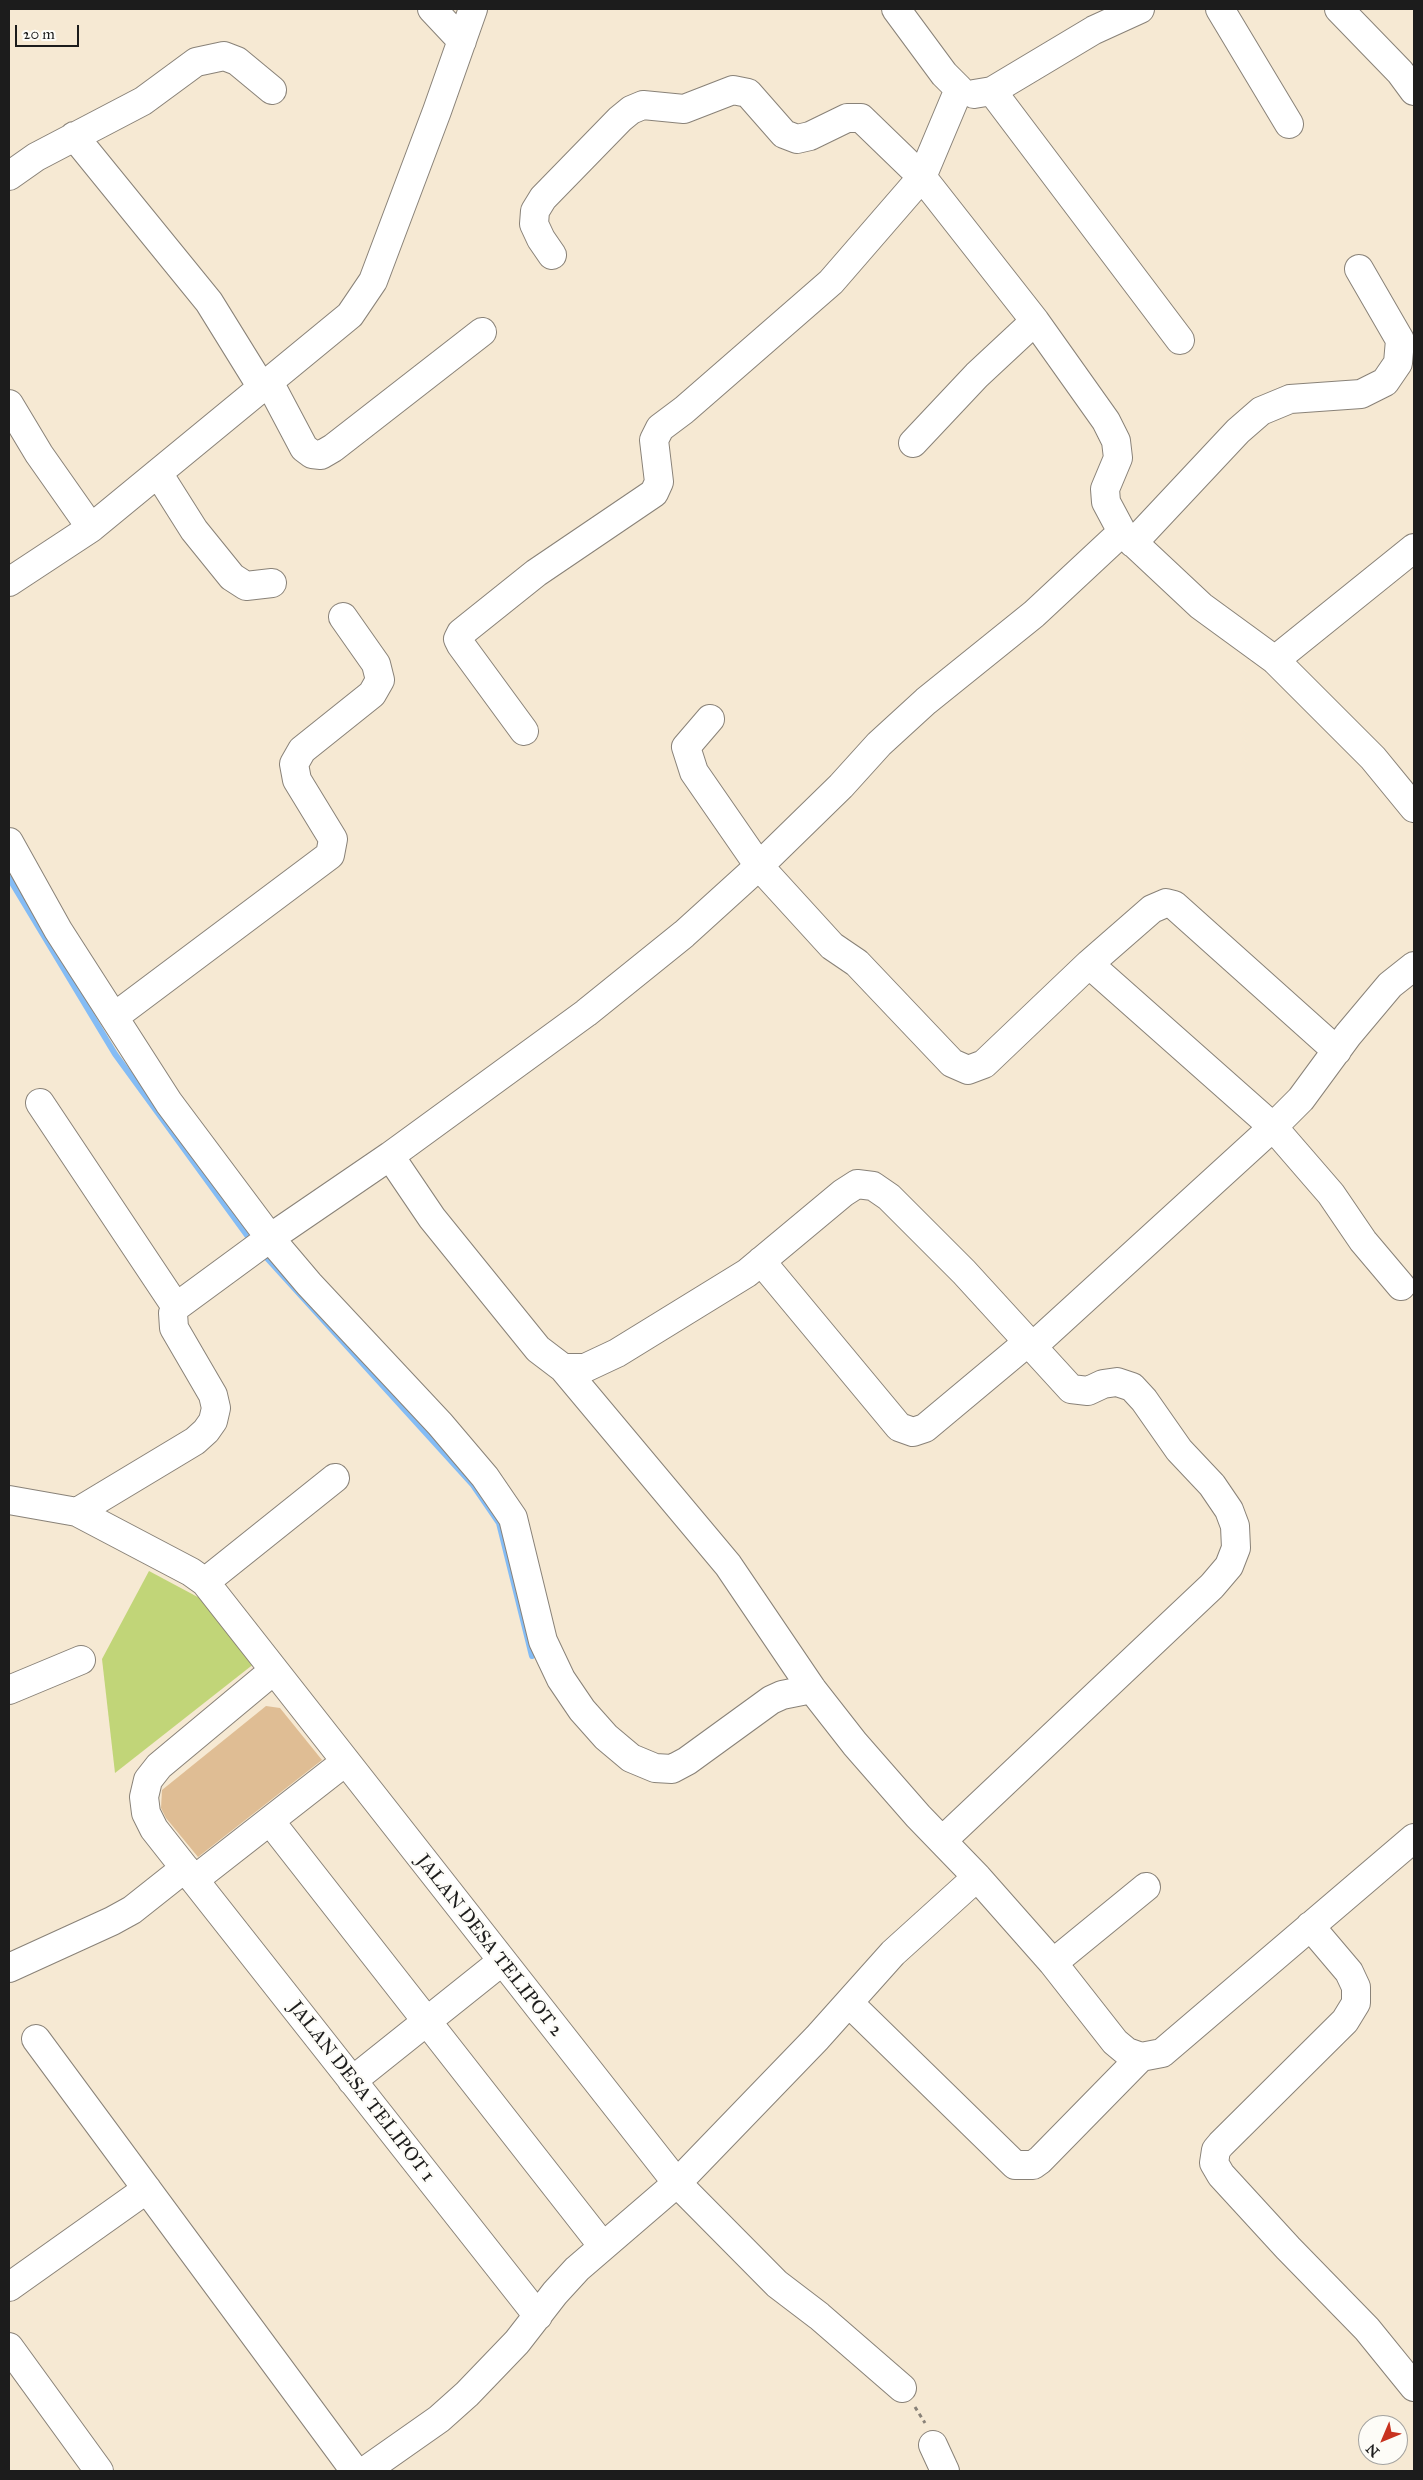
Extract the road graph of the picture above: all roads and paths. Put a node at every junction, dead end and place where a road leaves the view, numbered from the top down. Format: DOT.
graph roads {
  1 [pos="432,9"];
  2 [pos="473,9"];
  3 [pos="896,9"];
  4 [pos="1140,9"];
  5 [pos="1220,9"];
  6 [pos="1339,9"];
  7 [pos="462,41"];
  8 [pos="958,89"];
  9 [pos="272,90"];
  10 [pos="992,91"];
  11 [pos="1414,91"];
  12 [pos="1289,124"];
  13 [pos="74,136"];
  14 [pos="9,176"];
  15 [pos="922,177"];
  16 [pos="552,255"];
  17 [pos="1359,269"];
  18 [pos="1035,321"];
  19 [pos="482,332"];
  20 [pos="1180,340"];
  21 [pos="265,383"];
  22 [pos="9,404"];
  23 [pos="913,443"];
  24 [pos="158,473"];
  25 [pos="91,528"];
  26 [pos="1127,537"];
  27 [pos="1414,548"];
  28 [pos="9,582"];
  29 [pos="272,583"];
  30 [pos="343,617"];
  31 [pos="1275,660"];
  32 [pos="710,719"];
  33 [pos="524,731"];
  34 [pos="1414,808"];
  35 [pos="9,842"];
  36 [pos="759,866"];
  37 [pos="1089,964"];
  38 [pos="1414,966"];
  39 [pos="114,1017"];
  40 [pos="1337,1051"];
  41 [pos="40,1103"];
  42 [pos="1273,1127"];
  43 [pos="390,1156"];
  44 [pos="270,1238"];
  45 [pos="761,1261"];
  46 [pos="1402,1286"];
  47 [pos="176,1307"];
  48 [pos="1030,1345"];
  49 [pos="563,1368"];
  50 [pos="335,1478"];
  51 [pos="9,1500"];
  52 [pos="77,1512"];
  53 [pos="205,1582"];
  54 [pos="81,1660"];
  55 [pos="273,1671"];
  56 [pos="812,1689"];
  57 [pos="9,1690"];
  58 [pos="345,1762"];
  59 [pos="270,1821"];
  60 [pos="1414,1838"];
  61 [pos="943,1840"];
  62 [pos="190,1874"];
  63 [pos="977,1876"];
  64 [pos="1146,1887"];
  65 [pos="1310,1926"];
  66 [pos="501,1962"];
  67 [pos="1053,1963"];
  68 [pos="9,1968"];
  69 [pos="849,2003"];
  70 [pos="427,2021"];
  71 [pos="36,2039"];
  72 [pos="1141,2057"];
  73 [pos="352,2081"];
  74 [pos="677,2183"];
  75 [pos="147,2189"];
  76 [pos="602,2245"];
  77 [pos="9,2286"];
  78 [pos="538,2316"];
  79 [pos="9,2347"];
  80 [pos="1414,2387"];
  81 [pos="902,2388"];
  82 [pos="933,2444"];
  83 [pos="99,2471"];
  84 [pos="355,2471"];
  85 [pos="365,2471"];
  86 [pos="946,2471"];
  1 -- 7 [label="street"];
  2 -- 7 [label="street"];
  3 -- 8 [label="street"];
  4 -- 10 [label="street"];
  5 -- 12 [label="street"];
  6 -- 11 [label="street"];
  7 -- 21 [label="street"];
  8 -- 10 [label="street"];
  8 -- 15 [label="street"];
  9 -- 13 [label="street"];
  10 -- 20 [label="street"];
  13 -- 14 [label="street"];
  13 -- 21 [label="street"];
  15 -- 16 [label="street"];
  15 -- 18 [label="street"];
  15 -- 33 [label="street"];
  17 -- 26 [label="street"];
  18 -- 23 [label="street"];
  18 -- 26 [label="street"];
  19 -- 21 [label="street"];
  21 -- 24 [label="street"];
  22 -- 25 [label="street"];
  24 -- 25 [label="street"];
  24 -- 29 [label="street"];
  25 -- 28 [label="street"];
  26 -- 31 [label="street"];
  26 -- 36 [label="street"];
  27 -- 31 [label="street"];
  30 -- 39 [label="street"];
  31 -- 34 [label="street"];
  32 -- 36 [label="street"];
  35 -- 39 [label="street"];
  36 -- 37 [label="street"];
  36 -- 43 [label="street"];
  37 -- 40 [label="street"];
  37 -- 42 [label="street"];
  38 -- 40 [label="street"];
  39 -- 44 [label="street"];
  40 -- 42 [label="street"];
  41 -- 47 [label="street"];
  42 -- 46 [label="street"];
  42 -- 48 [label="street"];
  43 -- 44 [label="street"];
  43 -- 49 [label="street"];
  44 -- 47 [label="street"];
  44 -- 56 [label="street"];
  45 -- 48 [label="street"];
  45 -- 48 [label="street"];
  45 -- 49 [label="street"];
  47 -- 52 [label="street"];
  48 -- 61 [label="street"];
  49 -- 56 [label="street"];
  50 -- 53 [label="street"];
  51 -- 52 [label="street, JALAN DESA TELIPOT 2"];
  52 -- 53 [label="street, JALAN DESA TELIPOT 2"];
  53 -- 55 [label="street, JALAN DESA TELIPOT 2"];
  54 -- 57 [label="street"];
  55 -- 58 [label="street, JALAN DESA TELIPOT 2"];
  55 -- 62 [label="street, JALAN DESA TELIPOT 1"];
  56 -- 61 [label="street"];
  58 -- 59 [label="street"];
  58 -- 66 [label="street, JALAN DESA TELIPOT 2"];
  59 -- 62 [label="street"];
  59 -- 70 [label="street"];
  60 -- 65 [label="street"];
  61 -- 63 [label="street"];
  62 -- 68 [label="street"];
  62 -- 73 [label="street, JALAN DESA TELIPOT 1"];
  63 -- 67 [label="street"];
  63 -- 69 [label="street"];
  64 -- 67 [label="street"];
  65 -- 72 [label="street"];
  65 -- 80 [label="street"];
  66 -- 70 [label="street"];
  66 -- 74 [label="street, JALAN DESA TELIPOT 2"];
  67 -- 72 [label="street"];
  69 -- 72 [label="street"];
  69 -- 74 [label="street"];
  70 -- 73 [label="street"];
  70 -- 76 [label="street"];
  71 -- 75 [label="street"];
  73 -- 78 [label="street, JALAN DESA TELIPOT 1"];
  74 -- 76 [label="street"];
  74 -- 81 [label="street, JALAN DESA TELIPOT 2"];
  75 -- 77 [label="street"];
  75 -- 84 [label="street"];
  76 -- 78 [label="street"];
  78 -- 85 [label="street"];
  79 -- 83 [label="street"];
  81 -- 82 [label="path"];
  82 -- 86 [label="street"];
}
